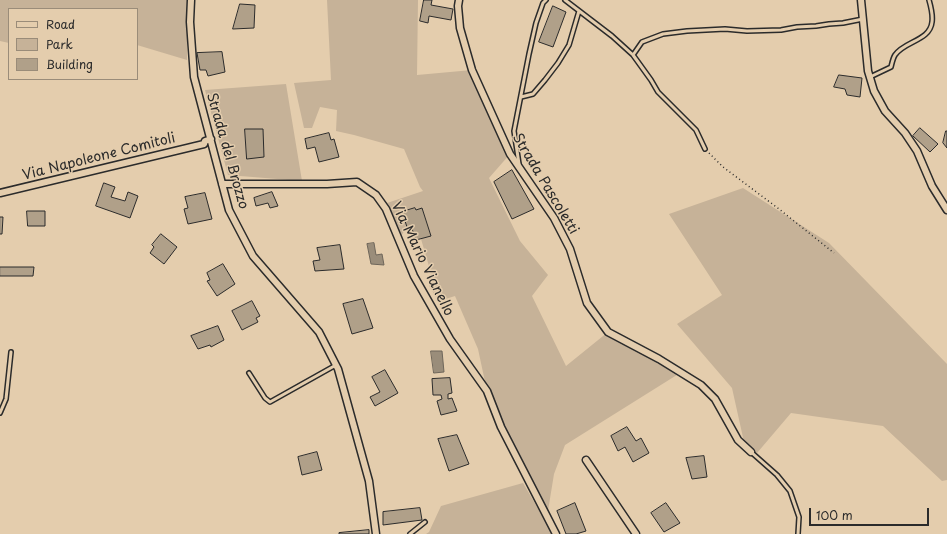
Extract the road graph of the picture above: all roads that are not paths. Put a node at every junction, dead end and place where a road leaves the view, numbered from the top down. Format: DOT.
graph roads {
  1 [pos="191,0"];
  2 [pos="459,0"];
  3 [pos="546,0"];
  4 [pos="565,0"];
  5 [pos="861,0"];
  6 [pos="929,0"];
  7 [pos="579,11"];
  8 [pos="863,19"];
  9 [pos="633,55"];
  10 [pos="870,77"];
  11 [pos="521,97"];
  12 [pos="211,139"];
  13 [pos="705,149"];
  14 [pos="519,167"];
  15 [pos="222,184"];
  16 [pos="0,193"];
  17 [pos="947,210"];
  18 [pos="11,352"];
  19 [pos="336,365"];
  20 [pos="249,373"];
  21 [pos="0,413"];
  22 [pos="751,452"];
  23 [pos="586,460"];
  24 [pos="425,522"];
  25 [pos="376,534"];
  26 [pos="410,534"];
  27 [pos="556,534"];
  28 [pos="636,534"];
  29 [pos="798,534"];
  1 -- 12 [label="street, Strada del Brozzo"];
  2 -- 14 [label="street, Strada Pascoletti"];
  3 -- 11 [label="lane"];
  4 -- 7 [label="lane"];
  5 -- 8 [label="street"];
  6 -- 10 [label="lane"];
  7 -- 9 [label="lane"];
  7 -- 11 [label="lane"];
  8 -- 9 [label="lane"];
  8 -- 10 [label="street"];
  9 -- 13 [label="lane"];
  10 -- 17 [label="street"];
  11 -- 14 [label="lane"];
  12 -- 15 [label="street, Strada del Brozzo"];
  12 -- 16 [label="street, Via Napoleone Comitoli"];
  14 -- 22 [label="street, Strada Pascoletti"];
  15 -- 19 [label="street, Strada del Brozzo"];
  15 -- 27 [label="street, Via Mario Vianello"];
  18 -- 21 [label="lane"];
  19 -- 20 [label="lane"];
  19 -- 25 [label="street, Strada del Brozzo"];
  22 -- 29 [label="lane"];
  23 -- 28 [label="street"];
  24 -- 26 [label="lane"];
}
